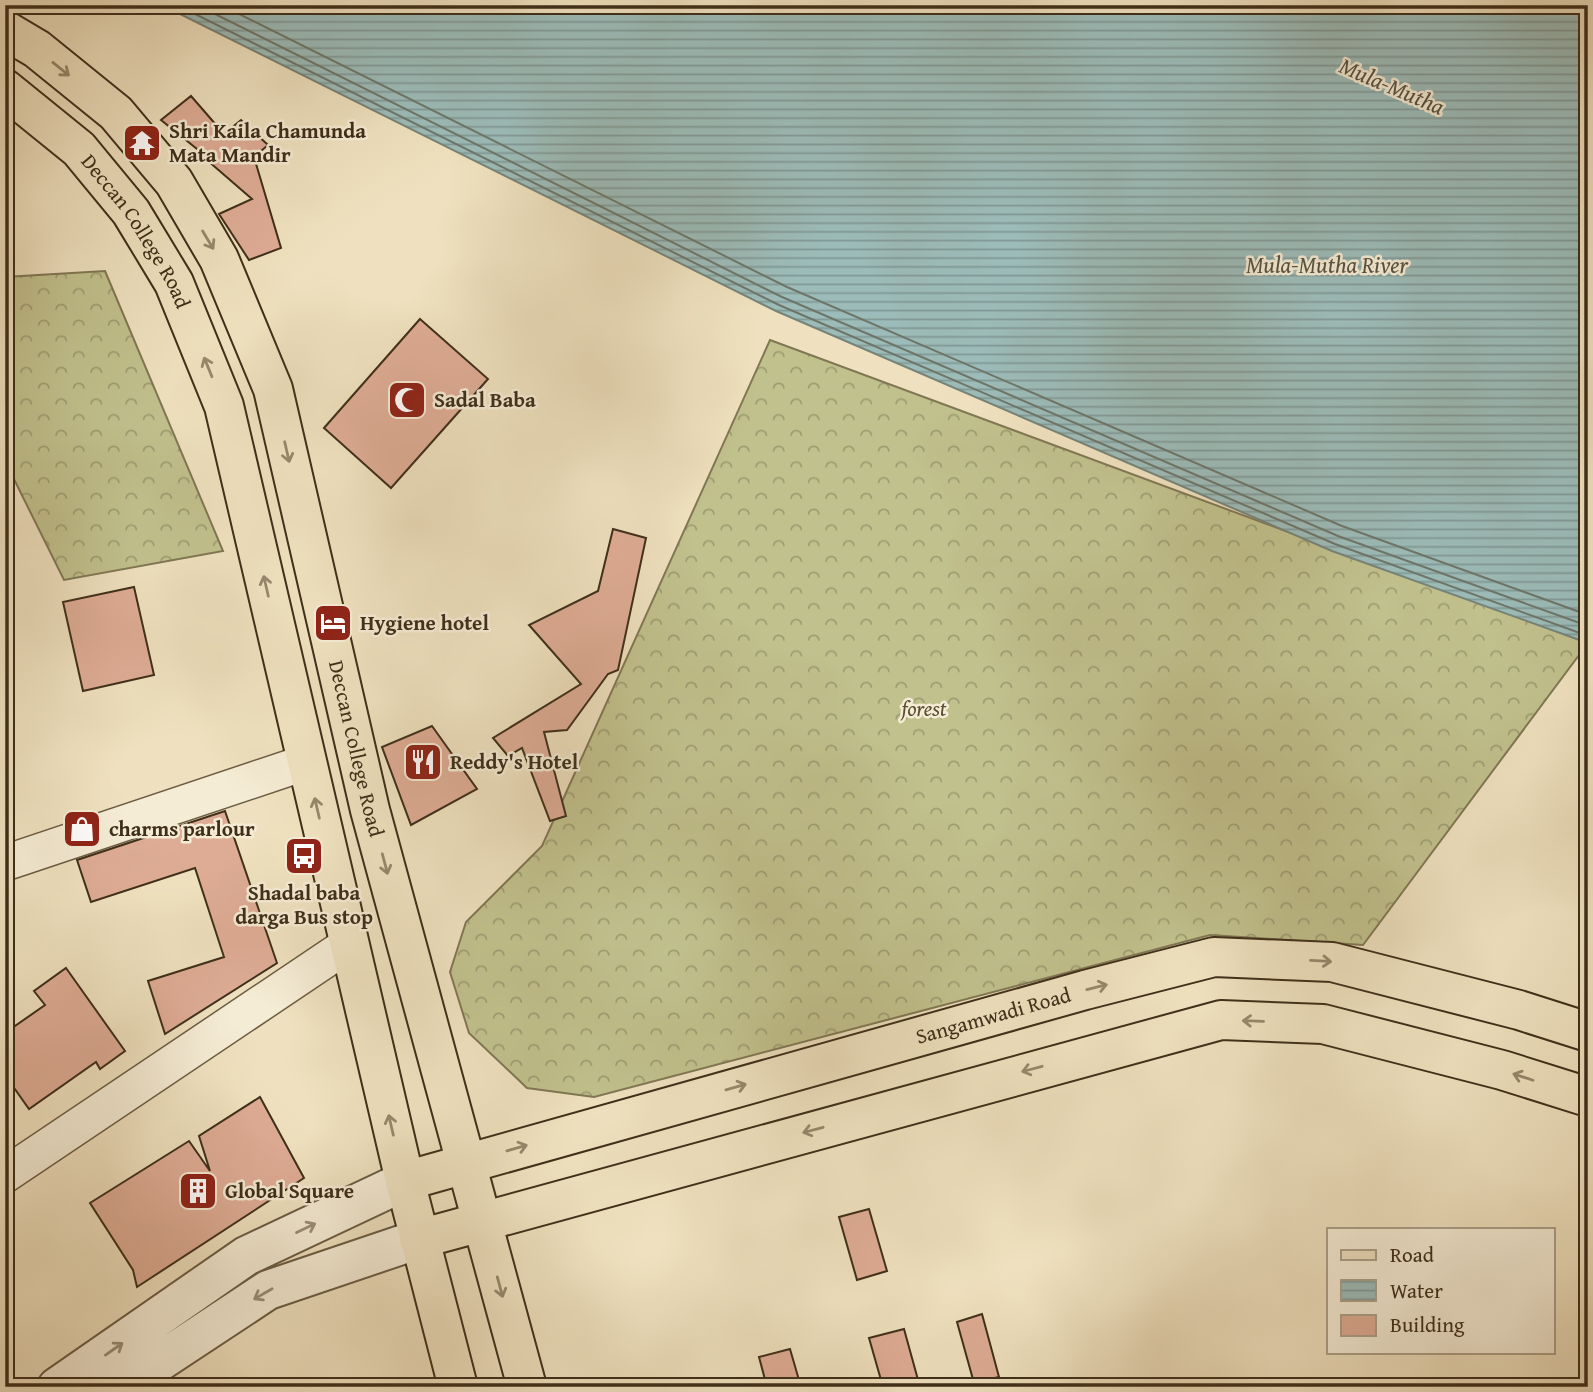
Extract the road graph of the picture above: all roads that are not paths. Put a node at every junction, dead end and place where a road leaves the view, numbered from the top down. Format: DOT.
graph roads {
  1 [pos="5,30"];
  2 [pos="5,89"];
  3 [pos="307,762"];
  4 [pos="5,863"];
  5 [pos="349,944"];
  6 [pos="1588,1032"];
  7 [pos="1588,1097"];
  8 [pos="467,1162"];
  9 [pos="5,1175"];
  10 [pos="404,1181"];
  11 [pos="482,1222"];
  12 [pos="419,1239"];
  13 [pos="57,1387"];
  14 [pos="121,1387"];
  15 [pos="458,1387"];
  16 [pos="527,1387"];
  1 -- 8 [label="main road, Deccan College Road, one-way"];
  3 -- 2 [label="main road, Deccan College Road, one-way"];
  3 -- 4 [label="street"];
  5 -- 3 [label="main road, Deccan College Road, one-way"];
  5 -- 9 [label="street"];
  10 -- 5 [label="main road, Deccan College Road, one-way"];
  8 -- 6 [label="main road, Sangamwadi Road, one-way"];
  7 -- 11 [label="main road, one-way"];
  8 -- 10 [label="main road, Sangamwadi Road"];
  8 -- 11 [label="main road, Deccan College Road"];
  10 -- 12 [label="main road, Deccan College Road"];
  13 -- 10 [label="street, one-way"];
  11 -- 12 [label="main road"];
  11 -- 16 [label="main road, Deccan College Road, one-way"];
  12 -- 14 [label="street, one-way"];
  12 -- 15 [label="main road, Deccan College Road"];
}
